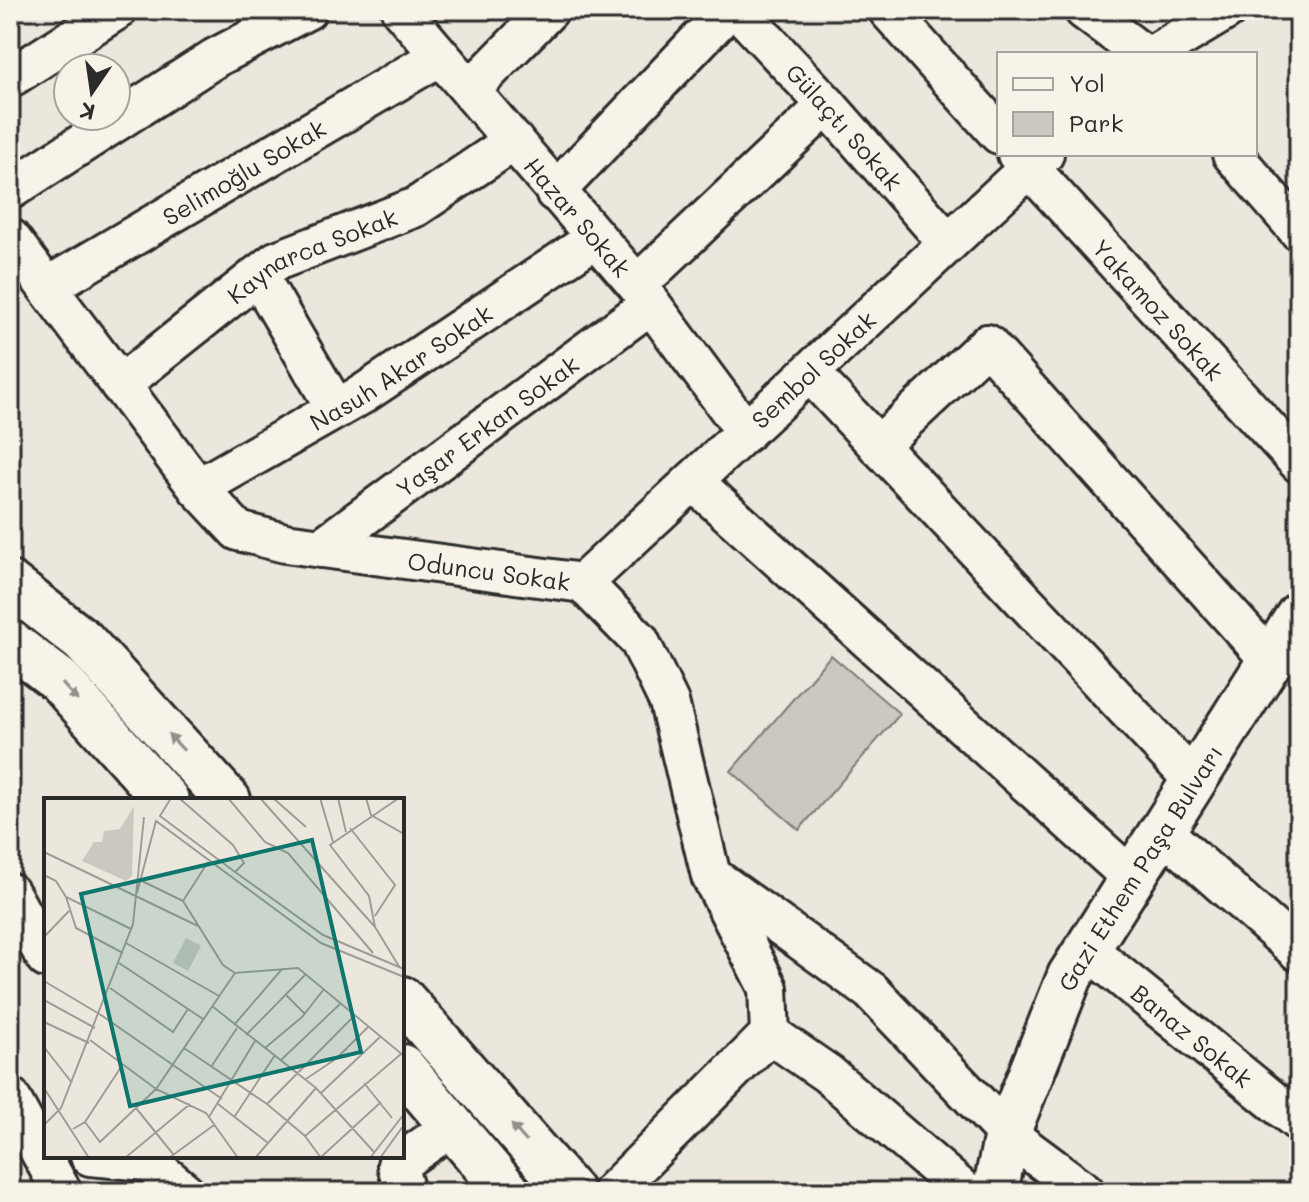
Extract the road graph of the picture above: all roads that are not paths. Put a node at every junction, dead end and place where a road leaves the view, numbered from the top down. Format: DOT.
graph roads {
  1 [pos="117,10"];
  2 [pos="307,10"];
  3 [pos="401,10"];
  4 [pos="549,10"];
  5 [pos="728,10"];
  6 [pos="738,10"];
  7 [pos="888,10"];
  8 [pos="1084,10"];
  9 [pos="1227,10"];
  10 [pos="1140,52"];
  11 [pos="1157,52"];
  12 [pos="440,56"];
  13 [pos="10,78"];
  14 [pos="470,90"];
  15 [pos="827,105"];
  16 [pos="997,132"];
  17 [pos="514,141"];
  18 [pos="1234,156"];
  19 [pos="1030,159"];
  20 [pos="10,190"];
  21 [pos="555,192"];
  22 [pos="1299,231"];
  23 [pos="10,238"];
  24 [pos="596,238"];
  25 [pos="948,243"];
  26 [pos="258,275"];
  27 [pos="47,287"];
  28 [pos="644,294"];
  29 [pos="810,373"];
  30 [pos="120,385"];
  31 [pos="336,409"];
  32 [pos="746,432"];
  33 [pos="878,446"];
  34 [pos="1299,463"];
  35 [pos="693,481"];
  36 [pos="198,488"];
  37 [pos="321,548"];
  38 [pos="583,583"];
  39 [pos="10,584"];
  40 [pos="1299,615"];
  41 [pos="10,643"];
  42 [pos="1270,660"];
  43 [pos="1194,781"];
  44 [pos="164,798"];
  45 [pos="226,798"];
  46 [pos="1162,831"];
  47 [pos="711,876"];
  48 [pos="1132,878"];
  49 [pos="10,893"];
  50 [pos="1087,949"];
  51 [pos="1299,952"];
  52 [pos="44,954"];
  53 [pos="404,1001"];
  54 [pos="770,1034"];
  55 [pos="404,1069"];
  56 [pos="10,1097"];
  57 [pos="1299,1122"];
  58 [pos="454,1125"];
  59 [pos="1007,1134"];
  60 [pos="43,1152"];
  61 [pos="46,1158"];
  62 [pos="146,1159"];
  63 [pos="62,1192"];
  64 [pos="185,1192"];
  65 [pos="405,1192"];
  66 [pos="508,1192"];
  67 [pos="571,1192"];
  68 [pos="612,1192"];
  69 [pos="966,1192"];
  70 [pos="995,1192"];
  71 [pos="1085,1192"];
  1 -- 13 [label="street"];
  2 -- 20 [label="street"];
  3 -- 12 [label="street, Hazar Sokak"];
  4 -- 14 [label="street"];
  5 -- 21 [label="street"];
  6 -- 15 [label="street, Gülaçtı Sokak"];
  7 -- 16 [label="street"];
  8 -- 10 [label="street"];
  9 -- 11 [label="street"];
  12 -- 14 [label="street, Hazar Sokak"];
  12 -- 27 [label="street, Selimoğlu Sokak"];
  14 -- 17 [label="street, Hazar Sokak"];
  15 -- 25 [label="street, Gülaçtı Sokak"];
  15 -- 28 [label="street, Yaşar Erkan Sokak"];
  17 -- 21 [label="street, Hazar Sokak"];
  17 -- 26 [label="street, Kaynarca Sokak"];
  18 -- 22 [label="street"];
  19 -- 25 [label="street, Sembol Sokak"];
  19 -- 34 [label="street, Yakamoz Sokak"];
  21 -- 24 [label="street, Hazar Sokak"];
  23 -- 27 [label="street, Oduncu Sokak"];
  24 -- 28 [label="street, Hazar Sokak"];
  24 -- 31 [label="street, Nasuh Akar Sokak"];
  25 -- 29 [label="street, Sembol Sokak"];
  26 -- 30 [label="street, Kaynarca Sokak"];
  26 -- 31 [label="street"];
  27 -- 30 [label="street, Oduncu Sokak"];
  28 -- 32 [label="street, Hazar Sokak"];
  28 -- 37 [label="street, Yaşar Erkan Sokak"];
  29 -- 32 [label="street, Sembol Sokak"];
  29 -- 33 [label="street"];
  30 -- 36 [label="street, Oduncu Sokak"];
  31 -- 36 [label="street, Nasuh Akar Sokak"];
  32 -- 35 [label="street, Sembol Sokak"];
  33 -- 42 [label="street"];
  33 -- 43 [label="street"];
  35 -- 38 [label="street, Sembol Sokak"];
  35 -- 48 [label="street"];
  36 -- 37 [label="street, Oduncu Sokak"];
  37 -- 38 [label="street, Oduncu Sokak"];
  38 -- 47 [label="street, Oduncu Sokak"];
  45 -- 39 [label="main road, one-way"];
  40 -- 42 [label="main road, Gazi Ethem Paşa Bulvarı"];
  41 -- 44 [label="main road, one-way"];
  42 -- 43 [label="main road, Gazi Ethem Paşa Bulvarı"];
  43 -- 46 [label="main road, Gazi Ethem Paşa Bulvarı"];
  46 -- 48 [label="main road, Gazi Ethem Paşa Bulvarı"];
  46 -- 51 [label="street"];
  47 -- 54 [label="street, Oduncu Sokak"];
  47 -- 59 [label="street"];
  48 -- 50 [label="main road, Gazi Ethem Paşa Bulvarı"];
  49 -- 52 [label="street"];
  50 -- 57 [label="street, Banaz Sokak"];
  50 -- 59 [label="main road, Gazi Ethem Paşa Bulvarı"];
  67 -- 53 [label="main road, one-way"];
  54 -- 68 [label="street"];
  54 -- 69 [label="street"];
  55 -- 58 [label="main road"];
  56 -- 60 [label="street"];
  58 -- 65 [label="street"];
  58 -- 66 [label="main road"];
  59 -- 69 [label="main road, Gazi Ethem Paşa Bulvarı"];
  59 -- 70 [label="main road, Gazi Ethem Paşa Bulvarı"];
  59 -- 71 [label="street"];
  61 -- 63 [label="street"];
  62 -- 64 [label="street"];
}
